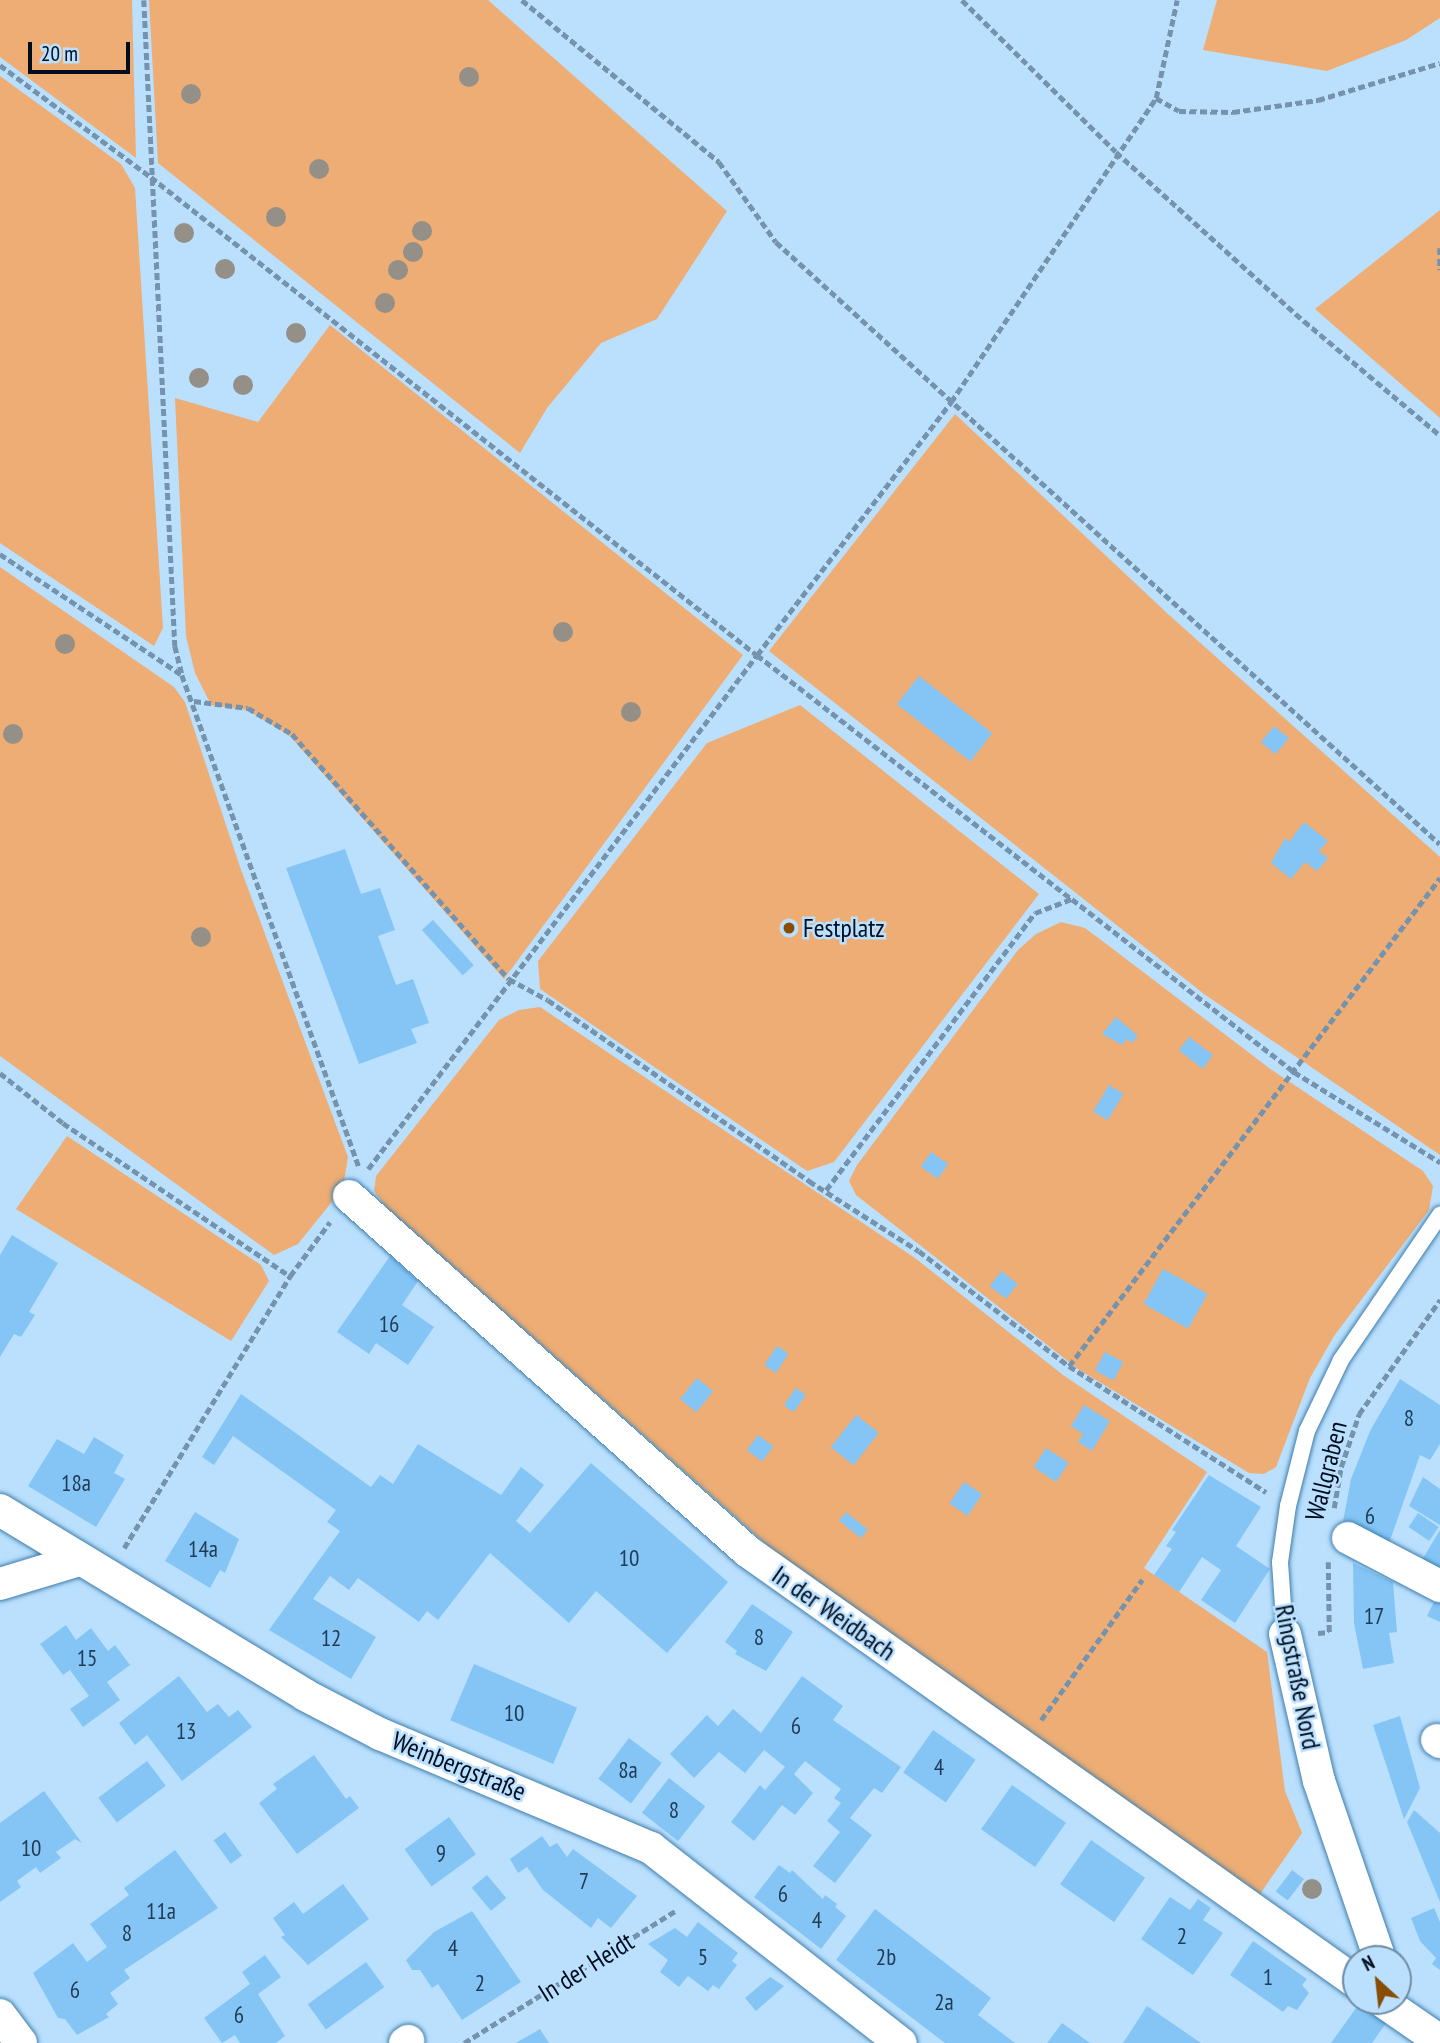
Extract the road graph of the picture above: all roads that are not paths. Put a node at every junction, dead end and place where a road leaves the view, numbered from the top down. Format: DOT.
graph roads {
  1 [pos="349,1196"];
  2 [pos="1440,1215"];
  3 [pos="0,1510"];
  4 [pos="1336,1537"];
  5 [pos="79,1560"];
  6 [pos="0,1584"];
  7 [pos="1440,1586"];
  8 [pos="1285,1634"];
  9 [pos="1375,1945"];
  10 [pos="1342,1972"];
  11 [pos="0,2015"];
  12 [pos="1412,2015"];
  13 [pos="1440,2041"];
  14 [pos="21,2043"];
  15 [pos="901,2043"];
  1 -- 10 [label="street, In der Weidbach"];
  2 -- 8 [label="lane, Ringstraße Nord"];
  3 -- 5 [label="street, Weinbergstraße"];
  4 -- 7 [label="street"];
  5 -- 6 [label="street"];
  5 -- 15 [label="street, Weinbergstraße"];
  8 -- 9 [label="street, Ringstraße Nord"];
  11 -- 14 [label="street"];
  12 -- 13 [label="street"];
}
